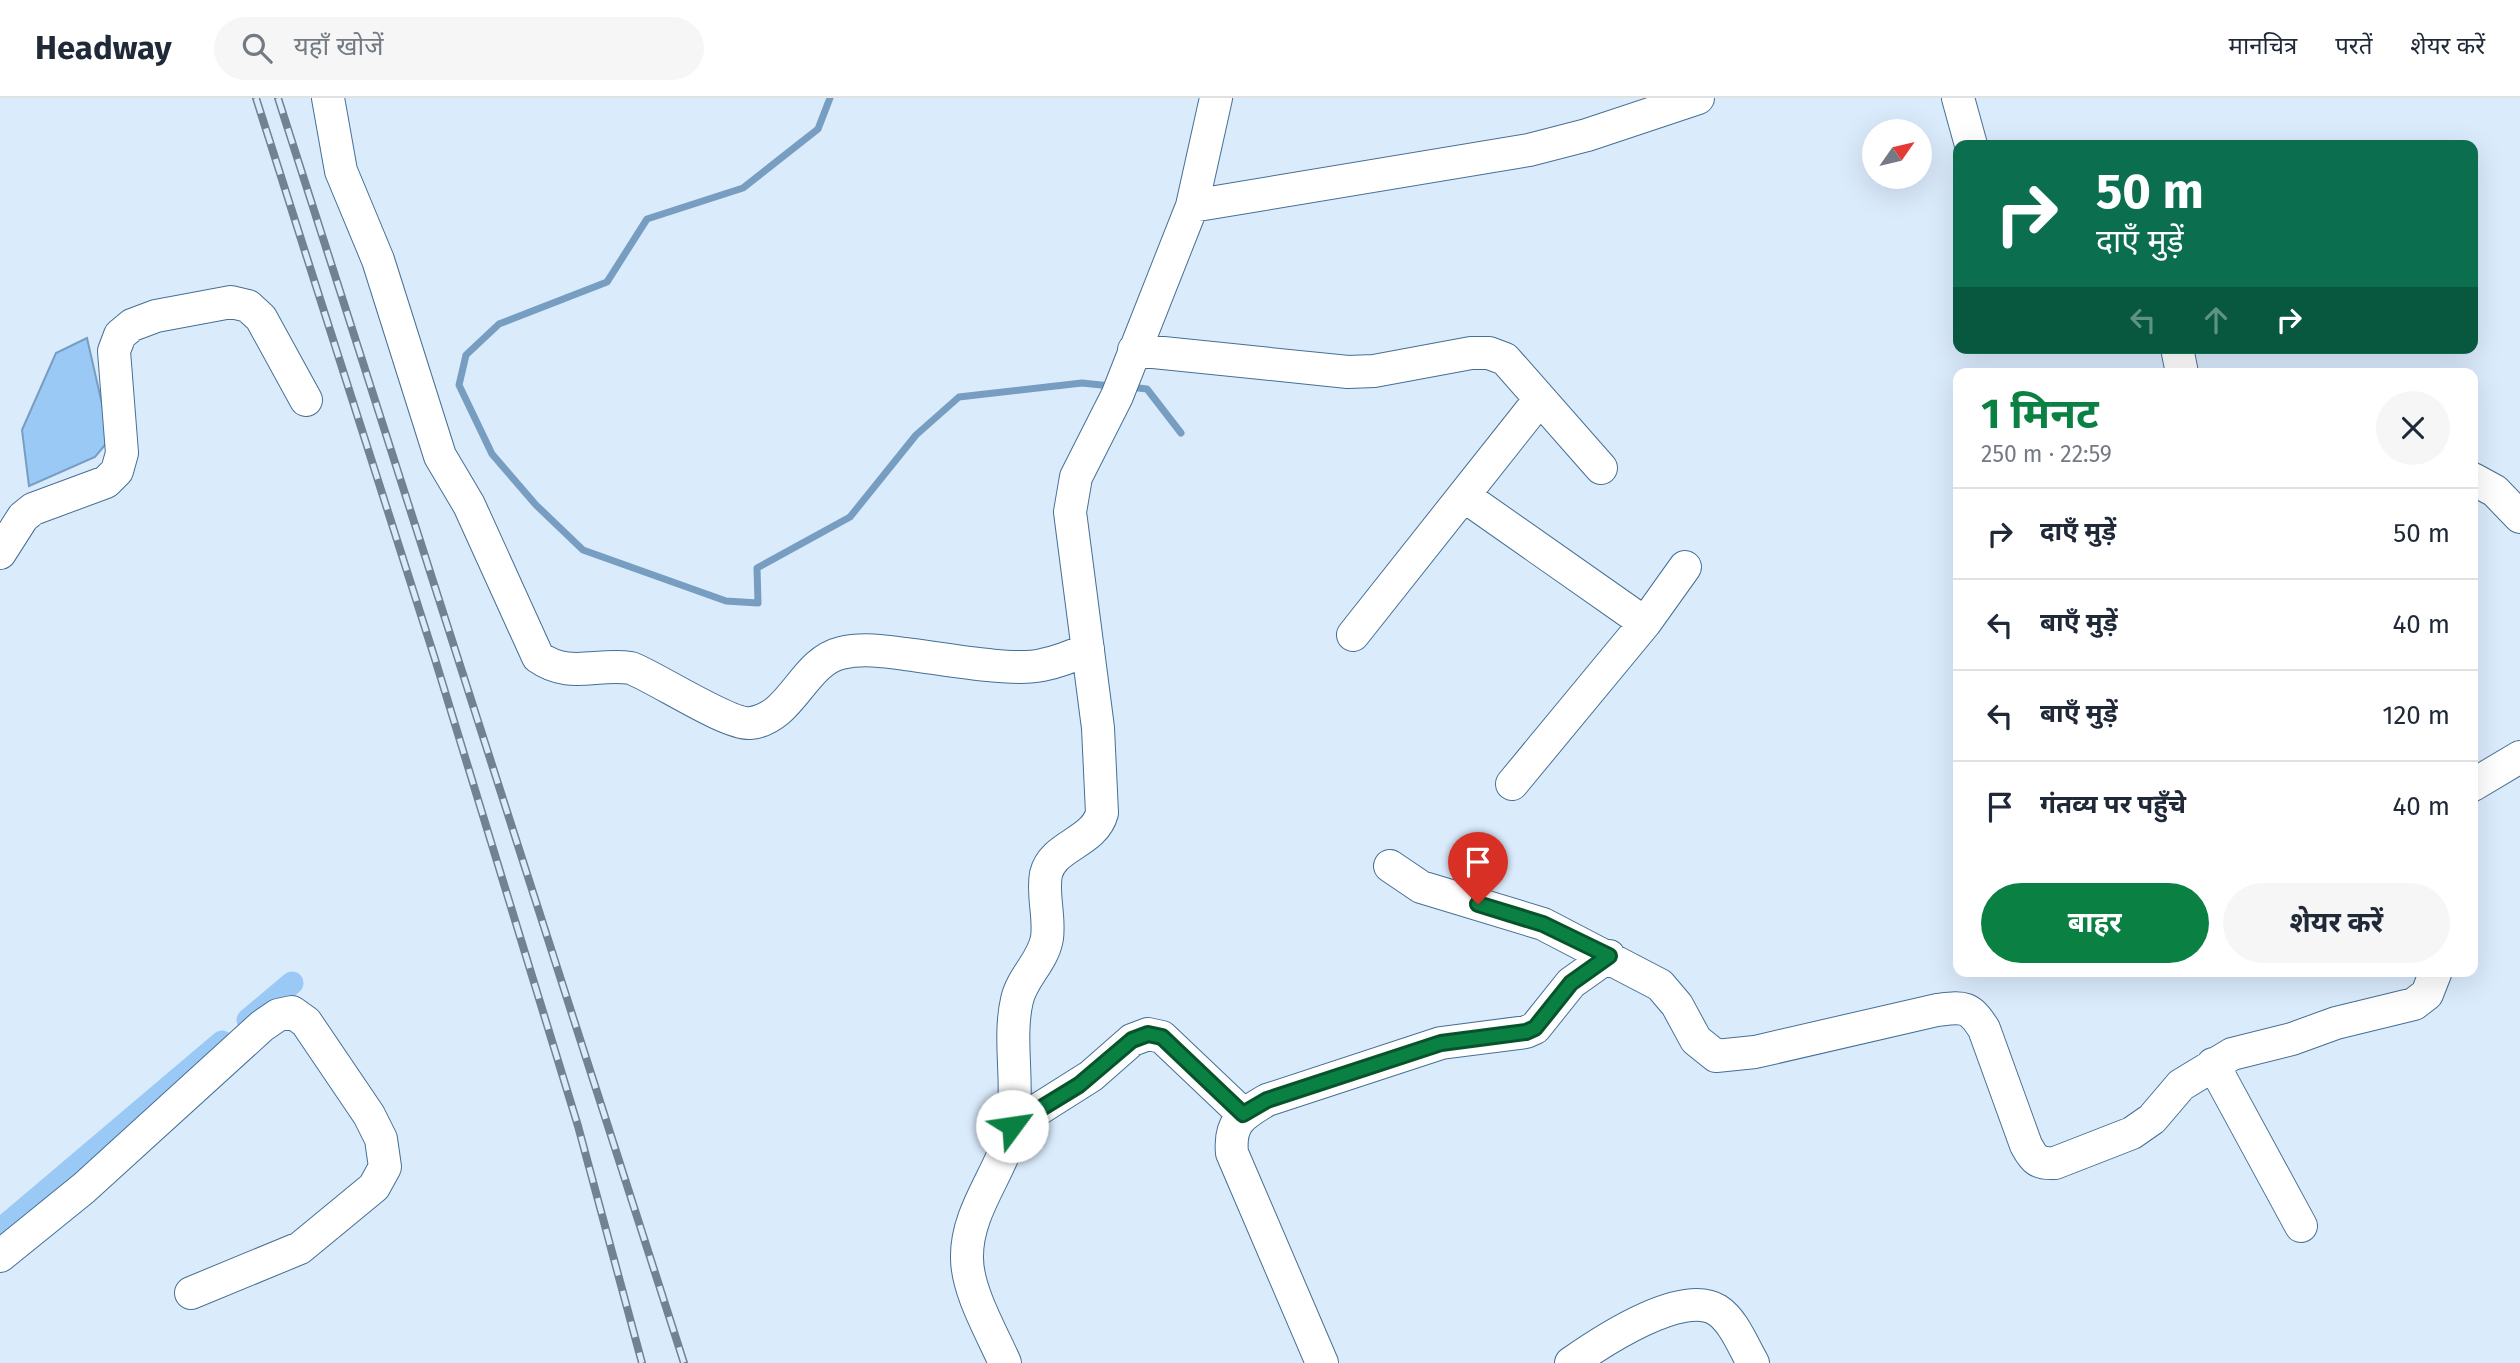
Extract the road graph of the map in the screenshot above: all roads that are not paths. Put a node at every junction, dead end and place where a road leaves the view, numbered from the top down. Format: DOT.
graph roads {
  1 [pos="328,98"];
  2 [pos="1216,98"];
  3 [pos="1698,98"];
  4 [pos="1958,98"];
  5 [pos="1969,140"];
  6 [pos="1192,206"];
  7 [pos="1133,354"];
  8 [pos="306,400"];
  9 [pos="1541,400"];
  10 [pos="1601,468"];
  11 [pos="2478,482"];
  12 [pos="1464,496"];
  13 [pos="2520,517"];
  14 [pos="0,553"];
  15 [pos="1685,566"];
  16 [pos="1645,623"];
  17 [pos="1353,635"];
  18 [pos="1087,649"];
  19 [pos="2520,757"];
  20 [pos="2478,782"];
  21 [pos="1512,784"];
  22 [pos="1390,866"];
  23 [pos="1609,956"];
  24 [pos="2434,977"];
  25 [pos="2213,1064"];
  26 [pos="1243,1114"];
  27 [pos="1012,1126"];
  28 [pos="2301,1226"];
  29 [pos="0,1256"];
  30 [pos="191,1293"];
  31 [pos="1005,1363"];
  32 [pos="1322,1363"];
  33 [pos="1571,1363"];
  34 [pos="1753,1363"];
  1 -- 18 [label="street"];
  2 -- 6 [label="street"];
  3 -- 6 [label="street"];
  4 -- 5 [label="street"];
  6 -- 7 [label="street"];
  7 -- 9 [label="street"];
  7 -- 18 [label="street"];
  8 -- 14 [label="street"];
  9 -- 10 [label="street"];
  9 -- 12 [label="street"];
  11 -- 13 [label="street"];
  12 -- 16 [label="street"];
  12 -- 17 [label="street"];
  15 -- 16 [label="street"];
  16 -- 21 [label="street"];
  18 -- 27 [label="street"];
  19 -- 20 [label="street"];
  22 -- 23 [label="street"];
  23 -- 25 [label="street"];
  23 -- 26 [label="street"];
  24 -- 25 [label="street"];
  25 -- 28 [label="street"];
  26 -- 27 [label="street"];
  26 -- 32 [label="street"];
  27 -- 31 [label="street"];
  29 -- 30 [label="street"];
  33 -- 34 [label="street"];
}
